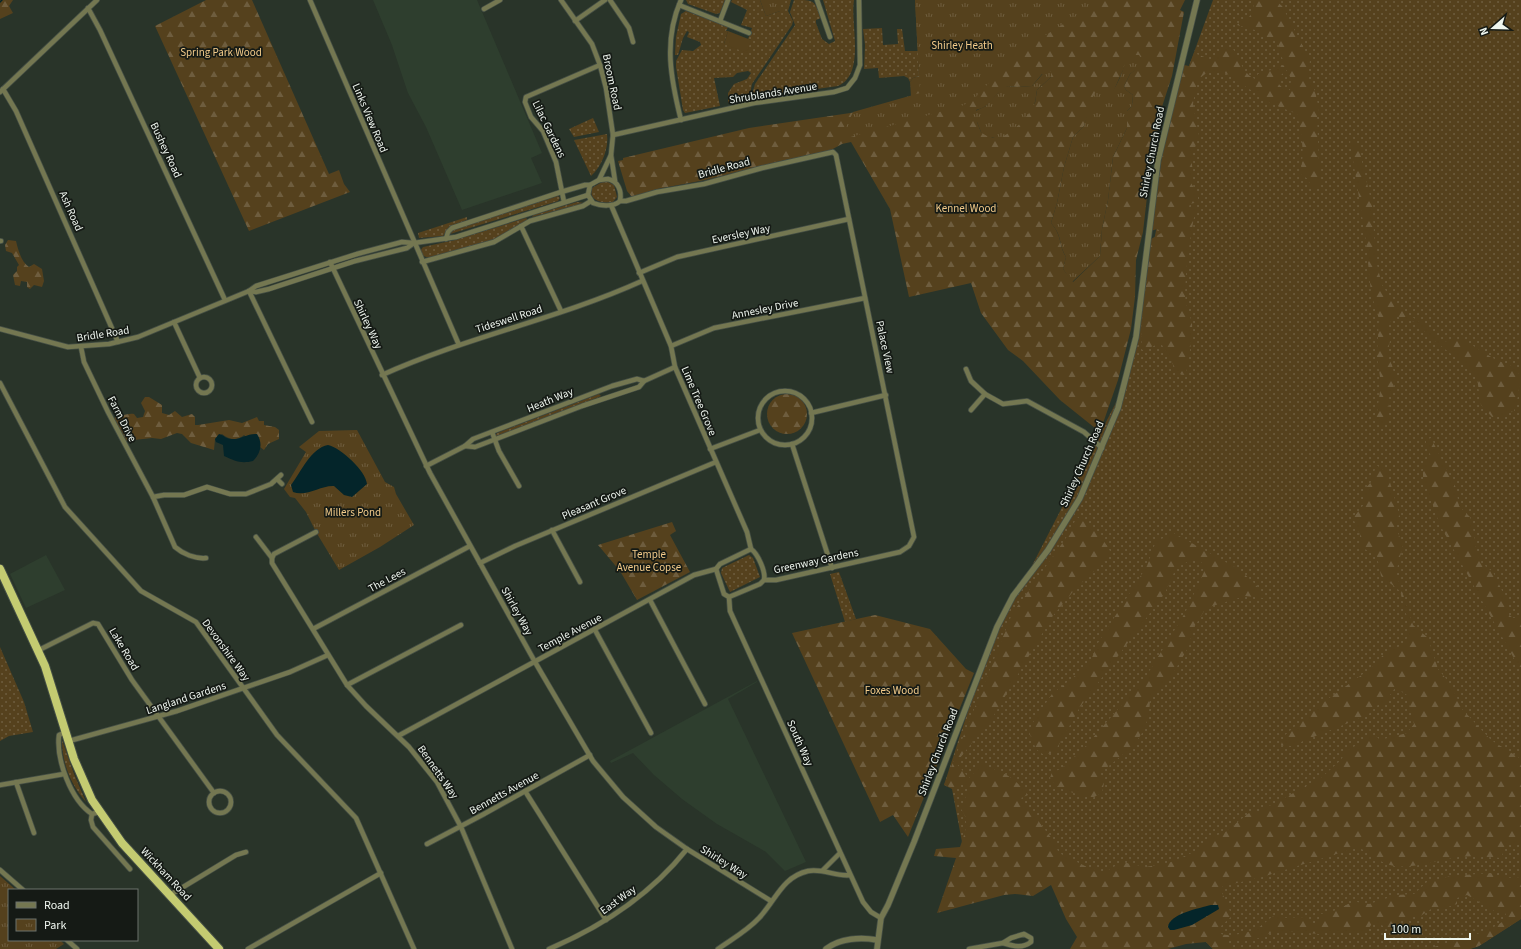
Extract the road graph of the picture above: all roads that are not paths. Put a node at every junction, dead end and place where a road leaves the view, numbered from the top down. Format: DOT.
graph roads {
  1 [pos="97,0"];
  2 [pos="310,0"];
  3 [pos="500,0"];
  4 [pos="561,0"];
  5 [pos="605,0"];
  6 [pos="610,0"];
  7 [pos="728,0"];
  8 [pos="817,0"];
  9 [pos="860,0"];
  10 [pos="1197,0"];
  11 [pos="680,2"];
  12 [pos="88,8"];
  13 [pos="484,9"];
  14 [pos="575,21"];
  15 [pos="720,21"];
  16 [pos="749,33"];
  17 [pos="830,37"];
  18 [pos="633,42"];
  19 [pos="600,65"];
  20 [pos="2,91"];
  21 [pos="681,120"];
  22 [pos="613,135"];
  23 [pos="833,152"];
  24 [pos="611,155"];
  25 [pos="599,180"];
  26 [pos="615,181"];
  27 [pos="590,185"];
  28 [pos="561,192"];
  29 [pos="588,195"];
  30 [pos="620,200"];
  31 [pos="591,201"];
  32 [pos="564,202"];
  33 [pos="610,205"];
  34 [pos="849,219"];
  35 [pos="521,226"];
  36 [pos="446,239"];
  37 [pos="414,243"];
  38 [pos="330,262"];
  39 [pos="422,262"];
  40 [pos="332,269"];
  41 [pos="639,273"];
  42 [pos="296,274"];
  43 [pos="298,280"];
  44 [pos="642,281"];
  45 [pos="249,291"];
  46 [pos="865,298"];
  47 [pos="225,300"];
  48 [pos="561,311"];
  49 [pos="174,322"];
  50 [pos="0,329"];
  51 [pos="118,342"];
  52 [pos="459,345"];
  53 [pos="671,346"];
  54 [pos="81,347"];
  55 [pos="675,367"];
  56 [pos="966,369"];
  57 [pos="382,375"];
  58 [pos="200,378"];
  59 [pos="644,381"];
  60 [pos="0,383"];
  61 [pos="602,390"];
  62 [pos="985,394"];
  63 [pos="886,395"];
  64 [pos="605,397"];
  65 [pos="971,410"];
  66 [pos="811,412"];
  67 [pos="312,422"];
  68 [pos="760,430"];
  69 [pos="492,432"];
  70 [pos="494,440"];
  71 [pos="792,444"];
  72 [pos="465,446"];
  73 [pos="1102,448"];
  74 [pos="710,449"];
  75 [pos="716,462"];
  76 [pos="426,466"];
  77 [pos="281,475"];
  78 [pos="277,479"];
  79 [pos="282,484"];
  80 [pos="519,486"];
  81 [pos="153,497"];
  82 [pos="552,530"];
  83 [pos="316,532"];
  84 [pos="256,537"];
  85 [pos="470,546"];
  86 [pos="909,546"];
  87 [pos="751,549"];
  88 [pos="206,558"];
  89 [pos="272,558"];
  90 [pos="480,563"];
  91 [pos="832,568"];
  92 [pos="0,569"];
  93 [pos="716,569"];
  94 [pos="764,580"];
  95 [pos="580,582"];
  96 [pos="728,597"];
  97 [pos="650,600"];
  98 [pos="461,625"];
  99 [pos="313,630"];
  100 [pos="594,630"];
  101 [pos="39,650"];
  102 [pos="328,655"];
  103 [pos="535,662"];
  104 [pos="347,685"];
  105 [pos="243,688"];
  106 [pos="705,704"];
  107 [pos="160,717"];
  108 [pos="66,732"];
  109 [pos="651,733"];
  110 [pos="398,736"];
  111 [pos="69,741"];
  112 [pos="590,755"];
  113 [pos="64,774"];
  114 [pos="16,782"];
  115 [pos="0,785"];
  116 [pos="525,792"];
  117 [pos="214,793"];
  118 [pos="96,813"];
  119 [pos="461,827"];
  120 [pos="34,833"];
  121 [pos="427,844"];
  122 [pos="687,850"];
  123 [pos="246,852"];
  124 [pos="840,853"];
  125 [pos="130,869"];
  126 [pos="0,870"];
  127 [pos="823,870"];
  128 [pos="381,873"];
  129 [pos="850,875"];
  130 [pos="22,889"];
  131 [pos="170,895"];
  132 [pos="771,901"];
  133 [pos="881,918"];
  134 [pos="606,920"];
  135 [pos="877,940"];
  136 [pos="68,941"];
  137 [pos="1003,943"];
  138 [pos="77,949"];
  139 [pos="219,949"];
  140 [pos="248,949"];
  141 [pos="414,949"];
  142 [pos="512,949"];
  143 [pos="548,949"];
  144 [pos="718,949"];
  145 [pos="826,949"];
  146 [pos="877,949"];
  147 [pos="969,949"];
  1 -- 12 [label="street"];
  2 -- 37 [label="street, Links View Road"];
  3 -- 13 [label="street"];
  4 -- 14 [label="street, Broom Road"];
  5 -- 14 [label="street"];
  6 -- 18 [label="street"];
  7 -- 15 [label="street"];
  8 -- 17 [label="street"];
  9 -- 21 [label="street, Shrublands Avenue"];
  10 -- 73 [label="street, Shirley Church Road"];
  11 -- 15 [label="street"];
  11 -- 21 [label="street"];
  12 -- 20 [label="street"];
  12 -- 47 [label="street, Bushey Road"];
  14 -- 19 [label="street, Broom Road"];
  15 -- 16 [label="street"];
  19 -- 22 [label="street, Broom Road"];
  19 -- 28 [label="street, Lilac Gardens"];
  20 -- 51 [label="street, Ash Road"];
  21 -- 22 [label="street, Shrublands Avenue"];
  22 -- 24 [label="street, Broom Road"];
  23 -- 30 [label="street, Bridle Road"];
  23 -- 34 [label="street, Palace View"];
  24 -- 25 [label="street, Broom Road"];
  24 -- 26 [label="street, Broom Road"];
  25 -- 26 [label="street"];
  25 -- 27 [label="street"];
  26 -- 30 [label="street"];
  27 -- 28 [label="street"];
  27 -- 29 [label="street"];
  28 -- 32 [label="street, Lilac Gardens"];
  28 -- 36 [label="street"];
  29 -- 31 [label="street"];
  29 -- 32 [label="street, Bridle Road"];
  30 -- 33 [label="street, Bridle Road"];
  31 -- 33 [label="street"];
  31 -- 35 [label="street"];
  32 -- 36 [label="street, Bridle Road"];
  33 -- 41 [label="street, Lime Tree Grove"];
  34 -- 41 [label="street, Eversley Way"];
  34 -- 46 [label="street, Palace View"];
  35 -- 39 [label="street"];
  35 -- 48 [label="street"];
  36 -- 37 [label="street, Bridle Road"];
  37 -- 38 [label="street, Bridle Road"];
  37 -- 39 [label="street, Links View Road"];
  37 -- 40 [label="street, Bridle Road"];
  38 -- 40 [label="street, Shirley Way"];
  38 -- 42 [label="street, Bridle Road"];
  39 -- 52 [label="street, Links View Road"];
  40 -- 43 [label="street, Bridle Road"];
  40 -- 57 [label="street, Shirley Way"];
  41 -- 44 [label="street, Lime Tree Grove"];
  42 -- 43 [label="street"];
  42 -- 45 [label="street, Bridle Road"];
  43 -- 45 [label="street, Bridle Road"];
  44 -- 48 [label="street, Tideswell Road"];
  44 -- 53 [label="street, Lime Tree Grove"];
  45 -- 47 [label="street, Bridle Road"];
  45 -- 67 [label="street"];
  46 -- 53 [label="street, Annesley Drive"];
  46 -- 63 [label="street, Palace View"];
  47 -- 49 [label="street, Bridle Road"];
  48 -- 52 [label="street, Tideswell Road"];
  49 -- 51 [label="street, Bridle Road"];
  49 -- 58 [label="street"];
  50 -- 54 [label="street, Bridle Road"];
  51 -- 54 [label="street, Bridle Road"];
  52 -- 57 [label="street, Tideswell Road"];
  53 -- 55 [label="street, Lime Tree Grove"];
  54 -- 81 [label="street, Farm Drive"];
  55 -- 59 [label="street, Heath Way"];
  55 -- 74 [label="street, Lime Tree Grove"];
  56 -- 62 [label="street"];
  57 -- 76 [label="street, Shirley Way"];
  59 -- 61 [label="street, Heath Way"];
  59 -- 64 [label="street, Heath Way"];
  60 -- 105 [label="street, Devonshire Way"];
  61 -- 64 [label="street"];
  61 -- 69 [label="street, Heath Way"];
  62 -- 65 [label="street"];
  62 -- 73 [label="street"];
  63 -- 66 [label="street"];
  63 -- 86 [label="street, Palace View"];
  64 -- 70 [label="street, Heath Way"];
  66 -- 68 [label="street"];
  66 -- 71 [label="street"];
  68 -- 71 [label="street"];
  68 -- 74 [label="street"];
  69 -- 70 [label="street"];
  69 -- 72 [label="street, Heath Way"];
  70 -- 72 [label="street, Heath Way"];
  70 -- 80 [label="street"];
  71 -- 91 [label="street"];
  72 -- 76 [label="street, Heath Way"];
  73 -- 133 [label="street, Shirley Church Road"];
  74 -- 75 [label="street, Lime Tree Grove"];
  75 -- 82 [label="street, Pleasant Grove"];
  75 -- 87 [label="street, Lime Tree Grove"];
  76 -- 85 [label="street, Shirley Way"];
  77 -- 78 [label="street"];
  78 -- 79 [label="street"];
  78 -- 81 [label="street"];
  81 -- 88 [label="street, Farm Drive"];
  82 -- 90 [label="street, Pleasant Grove"];
  82 -- 95 [label="street"];
  83 -- 89 [label="street"];
  84 -- 89 [label="street, Bennetts Way"];
  85 -- 90 [label="street, Shirley Way"];
  85 -- 99 [label="street, The Lees"];
  86 -- 91 [label="street, Greenway Gardens"];
  87 -- 93 [label="street, Temple Avenue"];
  87 -- 94 [label="street, Lime Tree Grove"];
  89 -- 99 [label="street, Bennetts Way"];
  90 -- 103 [label="street, Shirley Way"];
  91 -- 94 [label="street, Greenway Gardens"];
  92 -- 101 [label="highway, Wickham Road"];
  93 -- 96 [label="street, South Way"];
  93 -- 97 [label="street, Temple Avenue"];
  94 -- 96 [label="street, Greenway Gardens"];
  96 -- 124 [label="street, South Way"];
  97 -- 100 [label="street, Temple Avenue"];
  97 -- 106 [label="street"];
  98 -- 104 [label="street"];
  99 -- 102 [label="street, Bennetts Way"];
  100 -- 103 [label="street, Temple Avenue"];
  100 -- 109 [label="street"];
  101 -- 107 [label="street, Lake Road"];
  101 -- 108 [label="highway, Wickham Road"];
  102 -- 104 [label="street, Bennetts Way"];
  102 -- 105 [label="street, Langland Gardens"];
  103 -- 110 [label="street, Temple Avenue"];
  103 -- 112 [label="street, Shirley Way"];
  104 -- 110 [label="street, Bennetts Way"];
  105 -- 107 [label="street, Langland Gardens"];
  105 -- 128 [label="street, Devonshire Way"];
  107 -- 111 [label="street, Langland Gardens"];
  107 -- 117 [label="street, Lake Road"];
  108 -- 111 [label="highway, Wickham Road"];
  108 -- 113 [label="street, Wickham Road"];
  110 -- 119 [label="street, Bennetts Way"];
  111 -- 118 [label="highway, Wickham Road"];
  112 -- 116 [label="street, Bennetts Avenue"];
  112 -- 122 [label="street, Shirley Way"];
  113 -- 114 [label="street"];
  113 -- 118 [label="street, Wickham Road"];
  114 -- 115 [label="street"];
  114 -- 120 [label="street"];
  116 -- 119 [label="street, Bennetts Avenue"];
  116 -- 134 [label="street"];
  117 -- 117 [label="street"];
  118 -- 125 [label="street, Wickham Road"];
  118 -- 131 [label="highway, Wickham Road"];
  119 -- 121 [label="street, Bennetts Avenue"];
  119 -- 142 [label="street, Bennetts Way"];
  122 -- 132 [label="street, Shirley Way"];
  122 -- 134 [label="street, East Way"];
  123 -- 131 [label="street"];
  124 -- 127 [label="street"];
  124 -- 129 [label="street, South Way"];
  126 -- 130 [label="street"];
  127 -- 129 [label="street"];
  127 -- 132 [label="street"];
  128 -- 140 [label="street"];
  128 -- 141 [label="street, Devonshire Way"];
  129 -- 133 [label="street, South Way"];
  131 -- 139 [label="highway, Wickham Road"];
  132 -- 144 [label="street"];
  133 -- 135 [label="street, Shirley Church Road"];
  134 -- 143 [label="street, East Way"];
  135 -- 145 [label="street"];
  135 -- 146 [label="street, Shirley Church Road"];
  136 -- 138 [label="street"];
  137 -- 137 [label="street"];
  137 -- 147 [label="street"];
}
